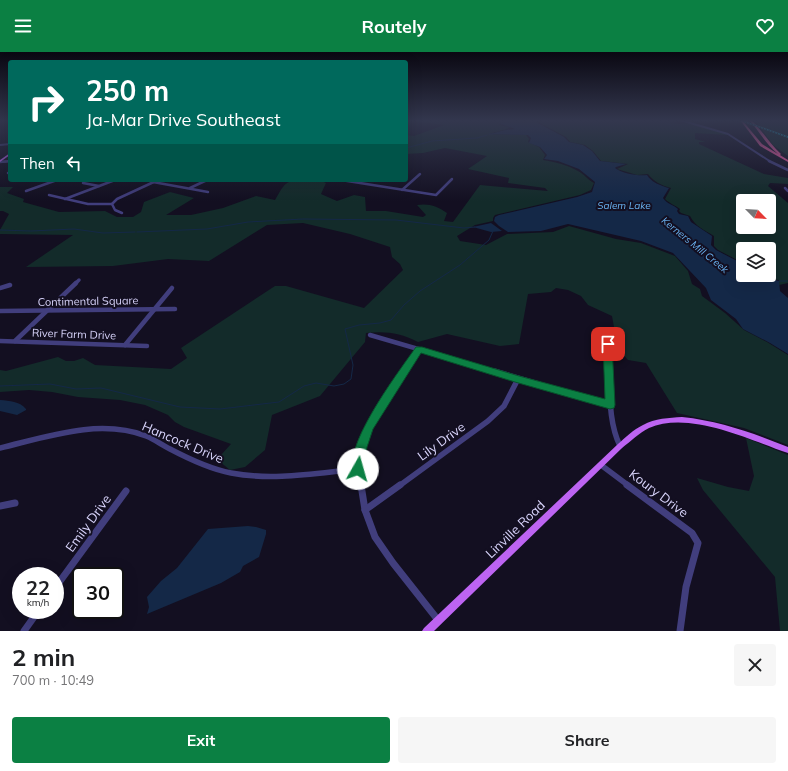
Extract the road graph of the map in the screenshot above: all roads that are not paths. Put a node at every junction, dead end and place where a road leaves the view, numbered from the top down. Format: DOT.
graph roads {
  1 [pos="748,147"];
  2 [pos="765,147"];
  3 [pos="772,147"];
  4 [pos="788,160"];
  5 [pos="788,170"];
  6 [pos="420,174"];
  7 [pos="452,179"];
  8 [pos="52,182"];
  9 [pos="110,182"];
  10 [pos="153,182"];
  11 [pos="202,182"];
  12 [pos="353,182"];
  13 [pos="82,183"];
  14 [pos="99,186"];
  15 [pos="189,188"];
  16 [pos="787,188"];
  17 [pos="402,190"];
  18 [pos="26,191"];
  19 [pos="788,191"];
  20 [pos="208,192"];
  21 [pos="49,195"];
  22 [pos="65,200"];
  23 [pos="112,204"];
  24 [pos="122,213"];
  25 [pos="79,280"];
  26 [pos="10,284"];
  27 [pos="0,288"];
  28 [pos="172,288"];
  29 [pos="155,309"];
  30 [pos="48,310"];
  31 [pos="175,310"];
  32 [pos="0,311"];
  33 [pos="370,335"];
  34 [pos="0,341"];
  35 [pos="15,341"];
  36 [pos="608,344"];
  37 [pos="125,345"];
  38 [pos="146,346"];
  39 [pos="419,349"];
  40 [pos="518,380"];
  41 [pos="610,405"];
  42 [pos="620,446"];
  43 [pos="0,448"];
  44 [pos="788,450"];
  45 [pos="601,465"];
  46 [pos="358,469"];
  47 [pos="126,491"];
  48 [pos="15,503"];
  49 [pos="0,506"];
  50 [pos="365,510"];
  51 [pos="64,576"];
  52 [pos="33,619"];
  53 [pos="438,620"];
  54 [pos="24,631"];
  55 [pos="427,631"];
  56 [pos="680,631"];
  1 -- 5 [label="street"];
  2 -- 4 [label="highway"];
  3 -- 4 [label="highway"];
  6 -- 17 [label="street"];
  7 -- 17 [label="street"];
  8 -- 18 [label="street"];
  9 -- 14 [label="street"];
  10 -- 15 [label="street"];
  10 -- 23 [label="street"];
  11 -- 15 [label="street"];
  12 -- 17 [label="street"];
  13 -- 14 [label="street"];
  14 -- 22 [label="street"];
  15 -- 20 [label="street"];
  16 -- 19 [label="street"];
  21 -- 22 [label="street"];
  22 -- 23 [label="street"];
  23 -- 24 [label="street"];
  25 -- 30 [label="street"];
  26 -- 27 [label="street"];
  28 -- 29 [label="street"];
  29 -- 30 [label="street, Contimental Square"];
  29 -- 31 [label="street, Contimental Square"];
  29 -- 37 [label="street"];
  30 -- 32 [label="street, Contimental Square"];
  30 -- 35 [label="street"];
  33 -- 39 [label="street"];
  34 -- 35 [label="street, River Farm Drive"];
  35 -- 37 [label="street, River Farm Drive"];
  36 -- 41 [label="street"];
  37 -- 38 [label="street, River Farm Drive"];
  39 -- 40 [label="street"];
  39 -- 46 [label="street"];
  40 -- 41 [label="street"];
  40 -- 50 [label="street, Lily Drive"];
  41 -- 42 [label="street"];
  42 -- 44 [label="main road, Linville Road"];
  42 -- 45 [label="main road, Linville Road"];
  43 -- 46 [label="street, Hancock Drive"];
  45 -- 53 [label="main road, Linville Road"];
  45 -- 56 [label="street, Koury Drive"];
  46 -- 50 [label="street"];
  47 -- 51 [label="street, Emily Drive"];
  48 -- 49 [label="street"];
  50 -- 53 [label="street"];
  52 -- 54 [label="street"];
  53 -- 55 [label="main road, Linville Road"];
}
